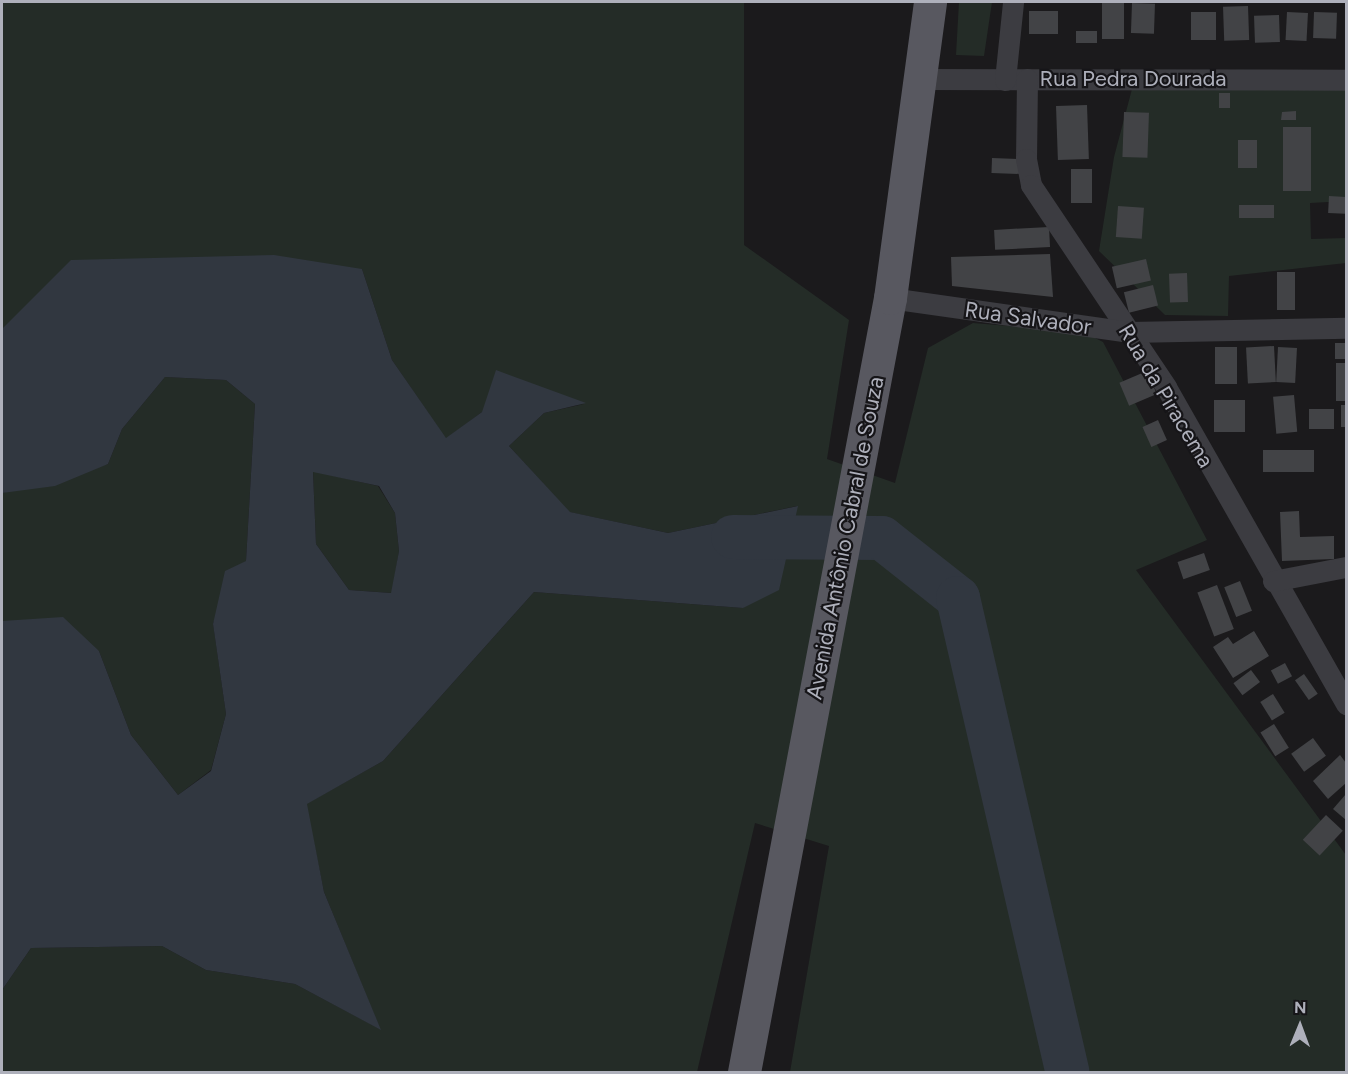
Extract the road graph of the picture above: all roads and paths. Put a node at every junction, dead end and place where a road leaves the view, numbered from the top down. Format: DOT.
graph roads {
  1 [pos="930,2"];
  2 [pos="1013,2"];
  3 [pos="920,79"];
  4 [pos="1027,79"];
  5 [pos="1005,80"];
  6 [pos="1347,80"];
  7 [pos="890,298"];
  8 [pos="1347,328"];
  9 [pos="1129,333"];
  10 [pos="1347,567"];
  11 [pos="1274,581"];
  12 [pos="1347,704"];
  13 [pos="744,1072"];
  1 -- 3 [label="main road, Avenida Antônio Cabral de Souza"];
  2 -- 5 [label="street"];
  3 -- 5 [label="street, Rua Pedra Dourada"];
  3 -- 7 [label="main road, Avenida Antônio Cabral de Souza"];
  4 -- 5 [label="street, Rua Pedra Dourada"];
  4 -- 6 [label="street, Rua Pedra Dourada"];
  4 -- 9 [label="street, Rua da Piracema"];
  7 -- 9 [label="street, Rua Salvador"];
  7 -- 13 [label="main road, Avenida Antônio Cabral de Souza"];
  8 -- 9 [label="street, Rua Salvador"];
  9 -- 11 [label="street, Rua da Piracema"];
  10 -- 11 [label="street"];
  11 -- 12 [label="street, Rua da Piracema"];
}
